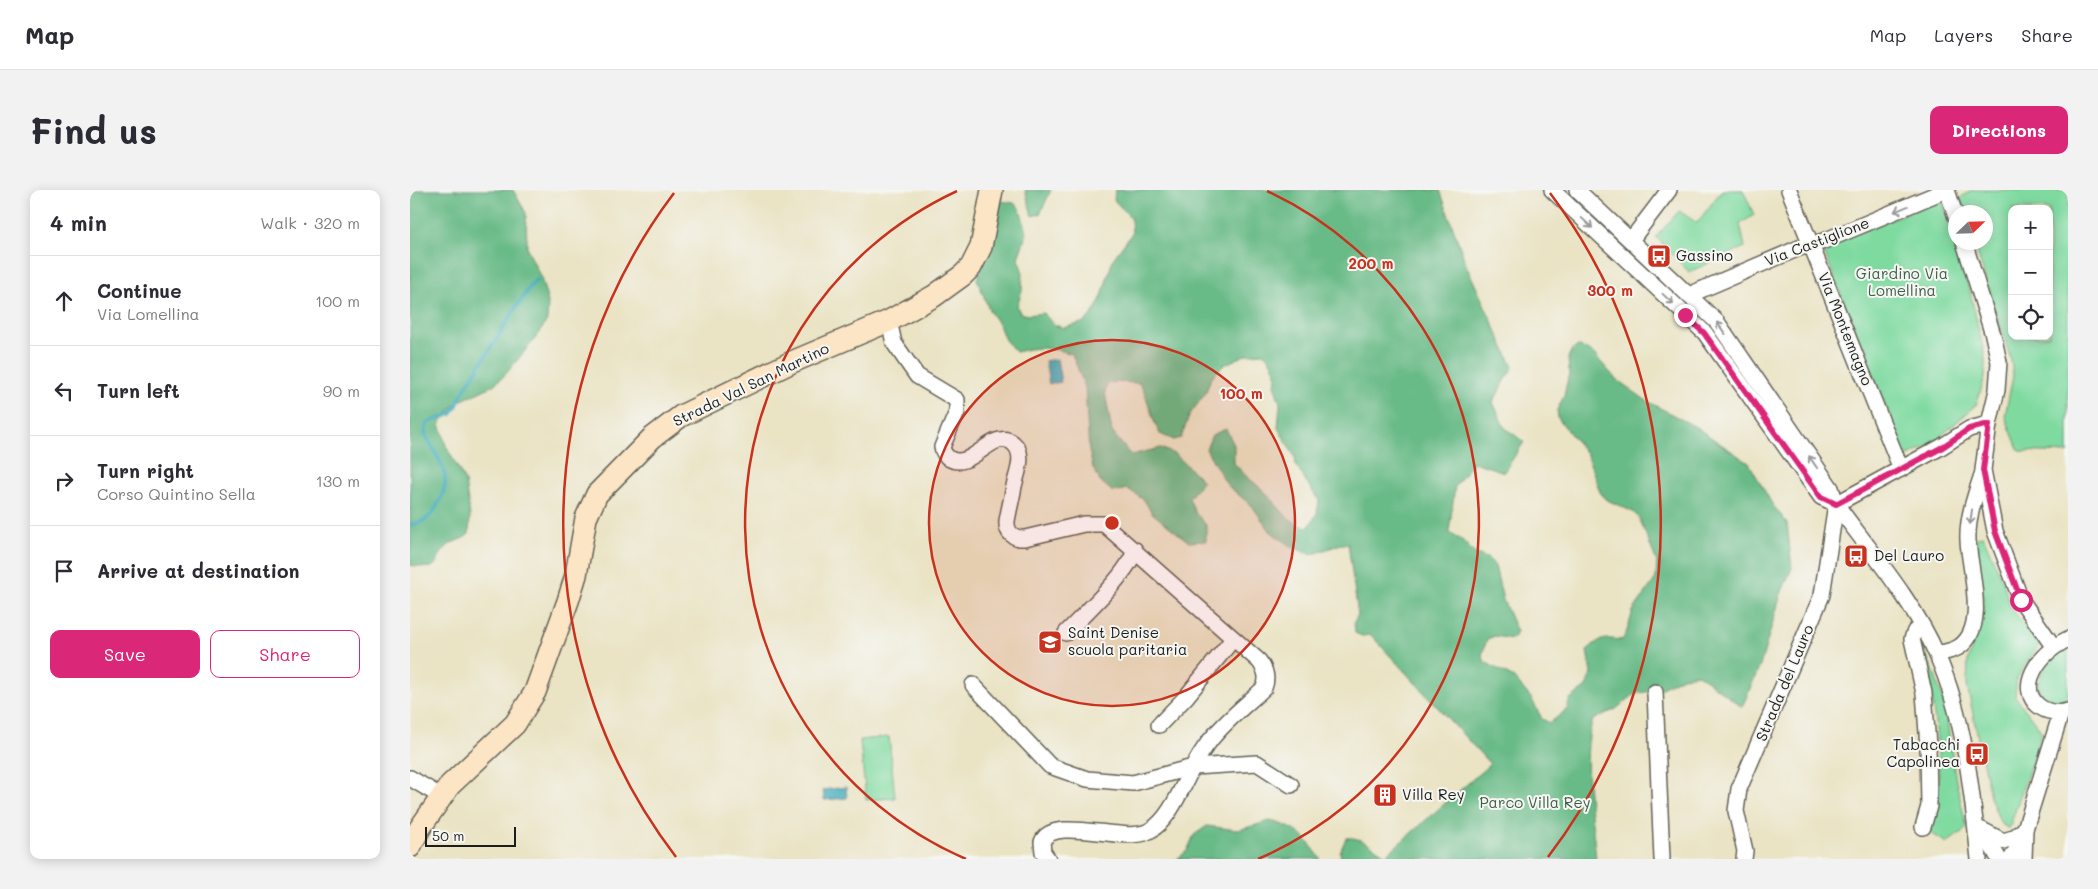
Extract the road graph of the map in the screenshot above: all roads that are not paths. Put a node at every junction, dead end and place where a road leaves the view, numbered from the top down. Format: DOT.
graph roads {
  1 [pos="992,190"];
  2 [pos="1552,190"];
  3 [pos="1577,190"];
  4 [pos="1669,190"];
  5 [pos="1789,190"];
  6 [pos="1946,190"];
  7 [pos="1952,205"];
  8 [pos="1631,240"];
  9 [pos="1811,245"];
  10 [pos="1966,250"];
  11 [pos="1689,295"];
  12 [pos="889,321"];
  13 [pos="1989,424"];
  14 [pos="1901,469"];
  15 [pos="1983,470"];
  16 [pos="1836,504"];
  17 [pos="1135,550"];
  18 [pos="1922,627"];
  19 [pos="1066,633"];
  20 [pos="1233,639"];
  21 [pos="2068,640"];
  22 [pos="2053,646"];
  23 [pos="1937,654"];
  24 [pos="973,685"];
  25 [pos="1655,692"];
  26 [pos="2064,712"];
  27 [pos="1159,725"];
  28 [pos="1193,768"];
  29 [pos="410,778"];
  30 [pos="1291,786"];
  31 [pos="442,797"];
  32 [pos="1978,823"];
  33 [pos="1923,827"];
  34 [pos="2024,833"];
  35 [pos="410,847"];
  36 [pos="1048,859"];
  37 [pos="1662,859"];
  38 [pos="1744,859"];
  39 [pos="1979,859"];
  40 [pos="1999,859"];
  41 [pos="2012,859"];
  42 [pos="2024,859"];
  1 -- 12 [label="street, Strada Val San Martino"];
  2 -- 16 [label="street, one-way"];
  3 -- 8 [label="street"];
  4 -- 8 [label="street"];
  5 -- 9 [label="street, Via Montemagno"];
  6 -- 7 [label="street"];
  6 -- 9 [label="street, Via Castiglione, one-way"];
  8 -- 11 [label="street"];
  9 -- 11 [label="street, Via Castiglione"];
  9 -- 14 [label="street, Via Montemagno"];
  10 -- 13 [label="street"];
  16 -- 11 [label="street, one-way"];
  12 -- 17 [label="street"];
  12 -- 31 [label="street, Strada Val San Martino"];
  13 -- 14 [label="street"];
  13 -- 15 [label="street"];
  14 -- 16 [label="street"];
  15 -- 22 [label="street"];
  15 -- 23 [label="street, one-way"];
  16 -- 18 [label="street"];
  16 -- 38 [label="street, Strada del Lauro"];
  17 -- 19 [label="street"];
  17 -- 20 [label="street"];
  18 -- 23 [label="street"];
  18 -- 33 [label="street"];
  20 -- 27 [label="street"];
  20 -- 28 [label="street"];
  21 -- 22 [label="street"];
  22 -- 26 [label="street"];
  23 -- 32 [label="street"];
  24 -- 28 [label="street"];
  25 -- 37 [label="street"];
  26 -- 34 [label="street"];
  28 -- 30 [label="street"];
  28 -- 36 [label="street"];
  29 -- 31 [label="street"];
  31 -- 35 [label="street, Strada Val San Martino"];
  32 -- 34 [label="street"];
  32 -- 39 [label="street"];
  32 -- 40 [label="street"];
  34 -- 41 [label="street"];
  34 -- 42 [label="street"];
}
